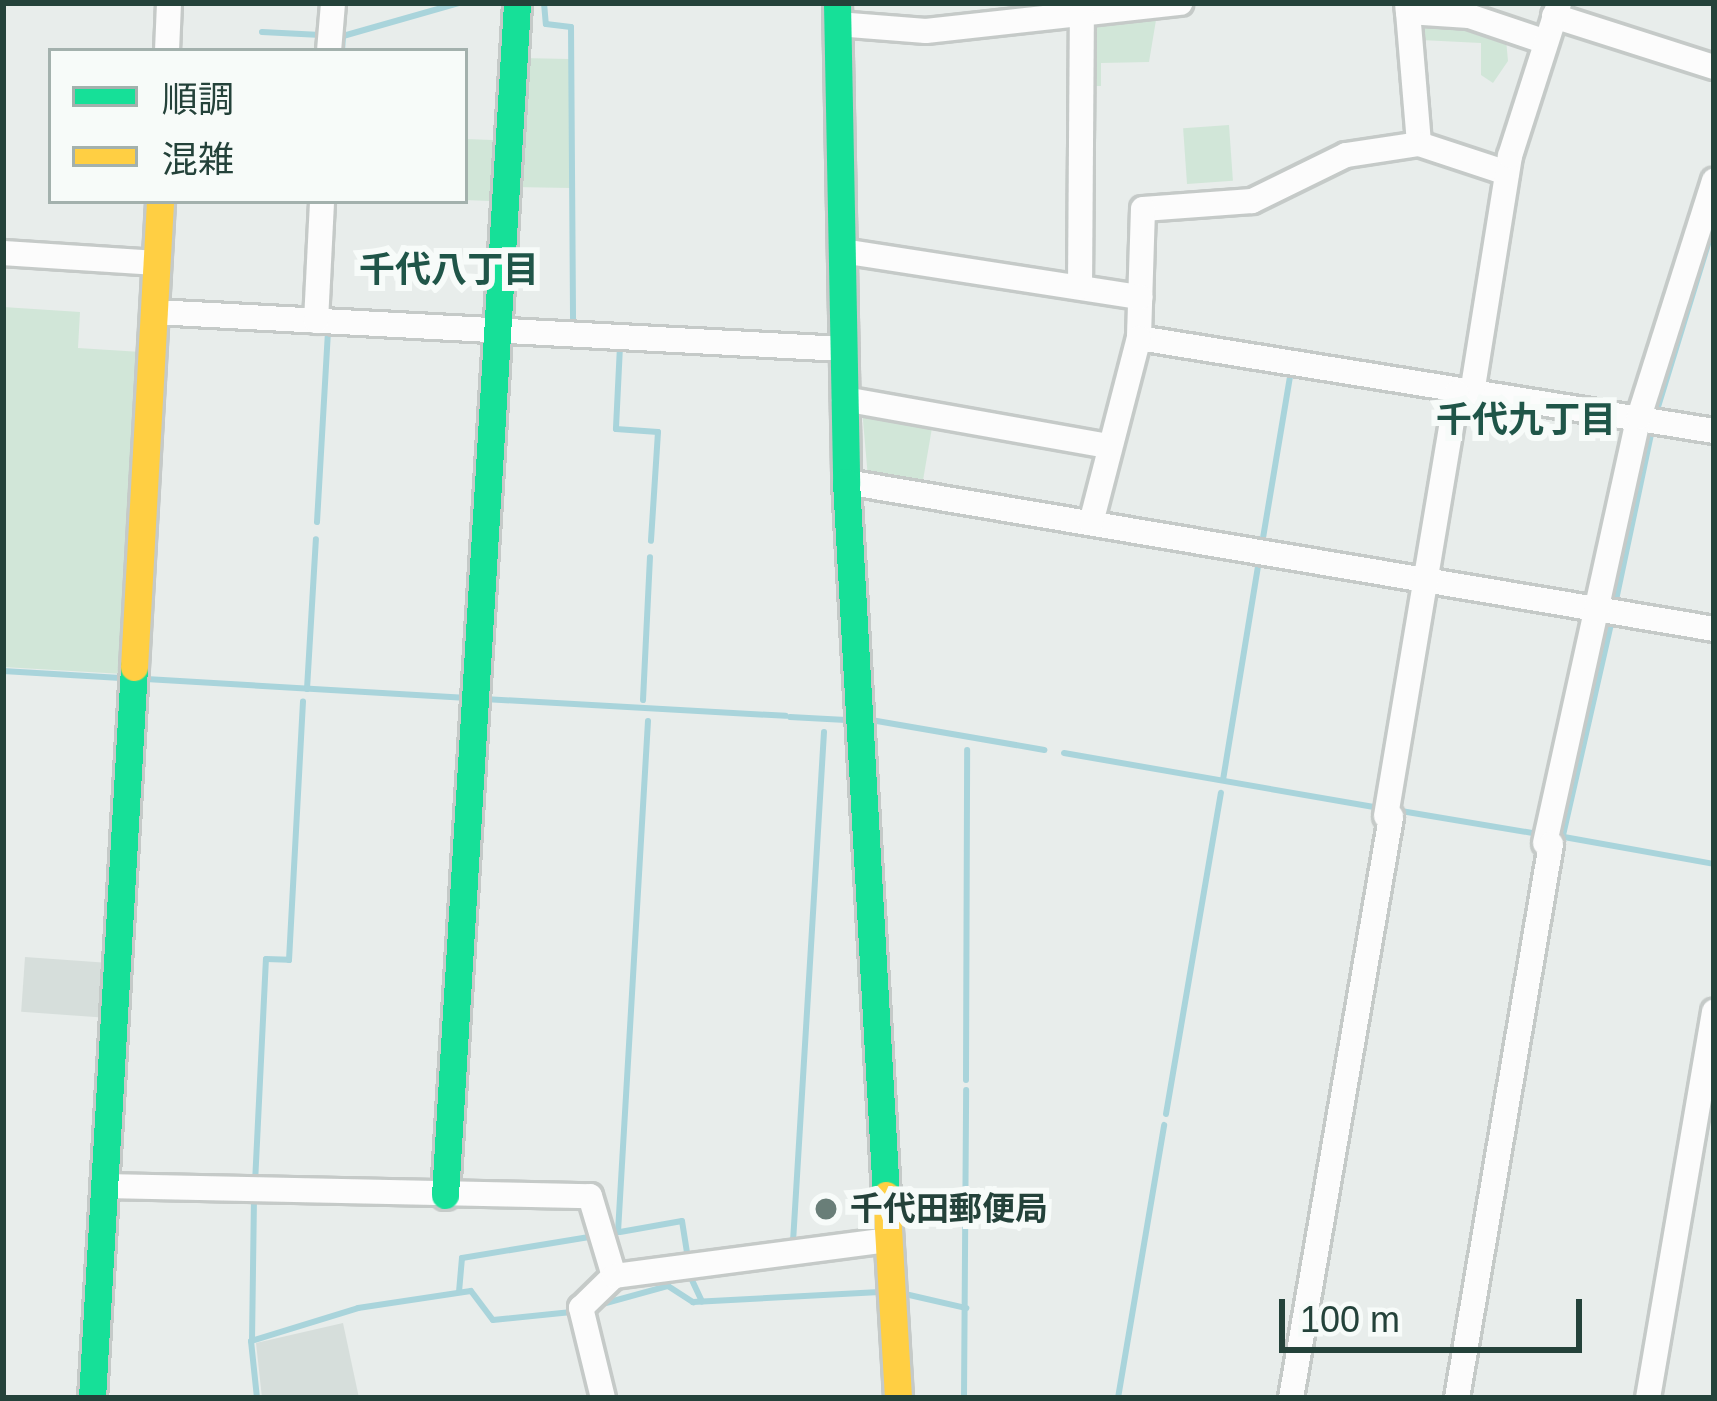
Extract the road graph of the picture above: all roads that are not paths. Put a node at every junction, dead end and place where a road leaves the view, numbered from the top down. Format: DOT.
graph roads {
  1 [pos="169,3"];
  2 [pos="333,3"];
  3 [pos="517,3"];
  4 [pos="1180,3"];
  5 [pos="1408,7"];
  6 [pos="1086,10"];
  7 [pos="1557,10"];
  8 [pos="837,14"];
  9 [pos="967,15"];
  10 [pos="1546,42"];
  11 [pos="167,48"];
  12 [pos="329,48"];
  13 [pos="1714,67"];
  14 [pos="1419,144"];
  15 [pos="1507,173"];
  16 [pos="1714,181"];
  17 [pos="160,204"];
  18 [pos="322,204"];
  19 [pos="842,251"];
  20 [pos="3,253"];
  21 [pos="157,263"];
  22 [pos="1080,287"];
  23 [pos="1140,297"];
  24 [pos="155,312"];
  25 [pos="316,321"];
  26 [pos="496,330"];
  27 [pos="1139,338"];
  28 [pos="843,349"];
  29 [pos="1465,390"];
  30 [pos="844,399"];
  31 [pos="1639,417"];
  32 [pos="1714,430"];
  33 [pos="1108,446"];
  34 [pos="846,482"];
  35 [pos="1091,524"];
  36 [pos="1426,580"];
  37 [pos="1601,610"];
  38 [pos="1714,629"];
  39 [pos="1714,1012"];
  40 [pos="105,1186"];
  41 [pos="445,1195"];
  42 [pos="889,1240"];
  43 [pos="614,1276"];
  44 [pos="92,1398"];
  45 [pos="602,1398"];
  46 [pos="898,1398"];
  47 [pos="1291,1398"];
  48 [pos="1457,1398"];
  49 [pos="1648,1398"];
  1 -- 11 [label="street"];
  2 -- 12 [label="street"];
  3 -- 26 [label="street"];
  4 -- 6 [label="street"];
  5 -- 10 [label="street"];
  5 -- 14 [label="street"];
  6 -- 9 [label="street"];
  6 -- 22 [label="street"];
  7 -- 10 [label="street"];
  7 -- 13 [label="street"];
  8 -- 9 [label="street"];
  8 -- 19 [label="street"];
  10 -- 15 [label="street"];
  14 -- 15 [label="street"];
  14 -- 23 [label="street"];
  15 -- 29 [label="street"];
  16 -- 31 [label="street"];
  17 -- 21 [label="street"];
  18 -- 25 [label="street"];
  19 -- 22 [label="street"];
  19 -- 28 [label="street"];
  20 -- 21 [label="street"];
  21 -- 24 [label="street"];
  22 -- 23 [label="street"];
  23 -- 27 [label="street"];
  24 -- 25 [label="street"];
  24 -- 40 [label="street"];
  25 -- 26 [label="street"];
  26 -- 28 [label="street"];
  26 -- 41 [label="street"];
  27 -- 29 [label="street"];
  27 -- 33 [label="street"];
  28 -- 30 [label="street"];
  29 -- 31 [label="street"];
  29 -- 36 [label="street"];
  30 -- 33 [label="street"];
  30 -- 34 [label="street"];
  31 -- 32 [label="street"];
  31 -- 37 [label="street"];
  33 -- 35 [label="street"];
  34 -- 35 [label="street"];
  34 -- 42 [label="street"];
  35 -- 36 [label="street"];
  36 -- 37 [label="street"];
  36 -- 47 [label="street"];
  37 -- 38 [label="street"];
  37 -- 48 [label="street"];
  39 -- 49 [label="street"];
  40 -- 41 [label="street"];
  40 -- 44 [label="street"];
  41 -- 43 [label="street"];
  42 -- 43 [label="street"];
  42 -- 46 [label="street"];
  43 -- 45 [label="street"];
}
